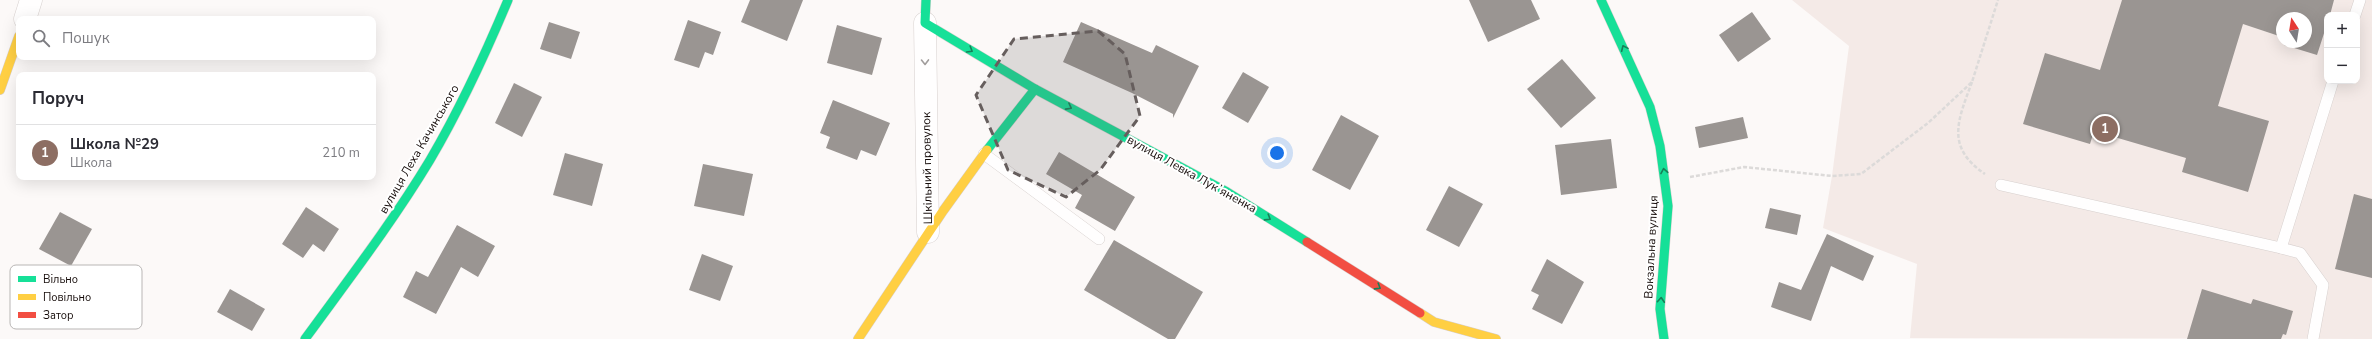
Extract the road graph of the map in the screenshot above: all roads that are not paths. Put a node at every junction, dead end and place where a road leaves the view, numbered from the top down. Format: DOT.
graph roads {
  1 [pos="31,0"];
  2 [pos="508,0"];
  3 [pos="926,0"];
  4 [pos="1601,0"];
  5 [pos="2360,0"];
  6 [pos="2356,12"];
  7 [pos="26,16"];
  8 [pos="925,23"];
  9 [pos="16,45"];
  10 [pos="2332,84"];
  11 [pos="1035,88"];
  12 [pos="0,90"];
  13 [pos="984,154"];
  14 [pos="2001,184"];
  15 [pos="928,232"];
  16 [pos="1100,239"];
  17 [pos="2281,248"];
  18 [pos="1434,322"];
  19 [pos="305,339"];
  20 [pos="858,339"];
  21 [pos="1449,339"];
  22 [pos="1496,339"];
  23 [pos="1664,339"];
  24 [pos="2313,339"];
  1 -- 7 [label="street"];
  2 -- 19 [label="street, вулиця Леха Качинського"];
  3 -- 8 [label="street, Шкільний провулок"];
  23 -- 4 [label="street, Вокзальна вулиця, one-way"];
  5 -- 6 [label="lane"];
  8 -- 11 [label="street, вулиця Левка Лукʼяненка, one-way"];
  8 -- 15 [label="street, Шкільний провулок, one-way"];
  9 -- 12 [label="street"];
  10 -- 17 [label="lane"];
  11 -- 13 [label="street"];
  11 -- 18 [label="street, вулиця Левка Лукʼяненка, one-way"];
  13 -- 15 [label="street"];
  13 -- 16 [label="lane"];
  14 -- 17 [label="lane"];
  15 -- 20 [label="street, Шкільний провулок"];
  17 -- 24 [label="lane"];
  18 -- 21 [label="street, вулиця Левка Лукʼяненка"];
  18 -- 22 [label="street"];
}
